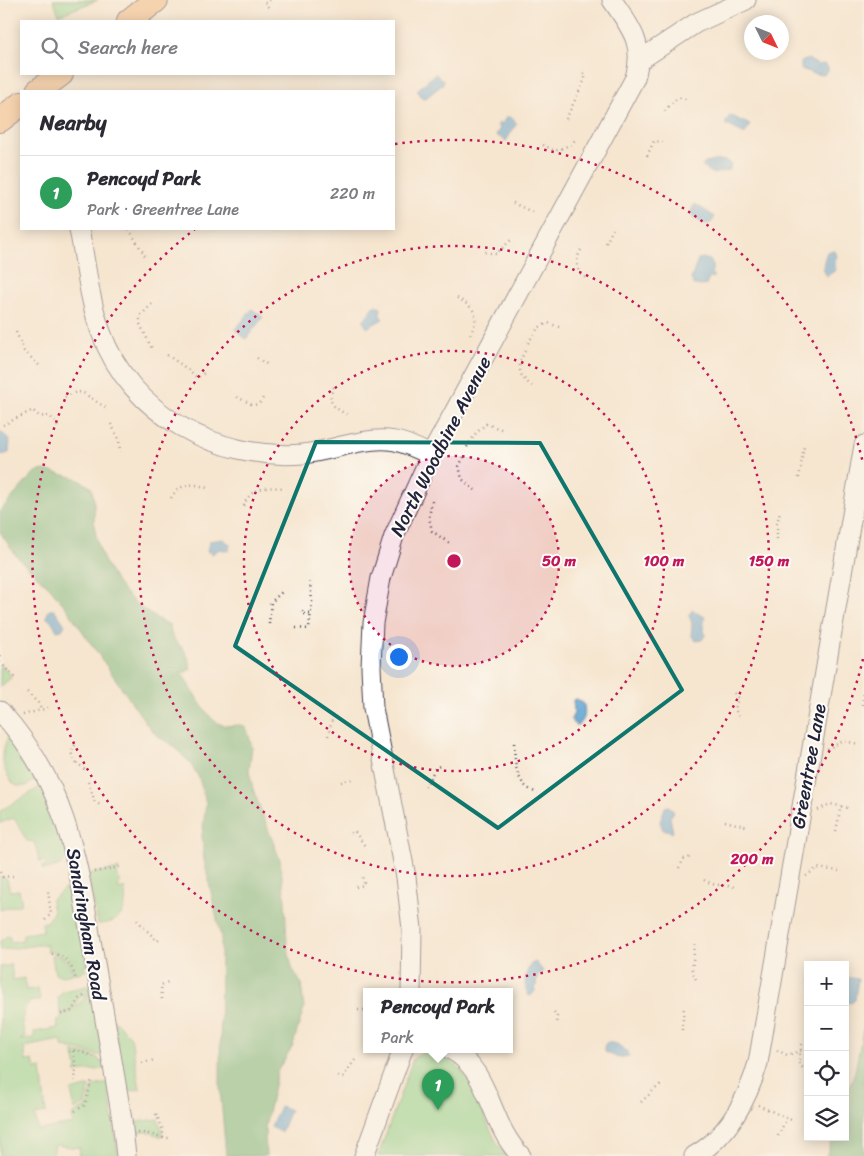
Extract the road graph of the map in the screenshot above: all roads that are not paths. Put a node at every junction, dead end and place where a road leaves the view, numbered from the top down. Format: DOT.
graph roads {
  1 [pos="156,0"];
  2 [pos="612,0"];
  3 [pos="746,0"];
  4 [pos="130,20"];
  5 [pos="640,60"];
  6 [pos="60,75"];
  7 [pos="39,90"];
  8 [pos="20,105"];
  9 [pos="0,120"];
  10 [pos="79,230"];
  11 [pos="864,445"];
  12 [pos="431,455"];
  13 [pos="6,718"];
  14 [pos="412,988"];
  15 [pos="402,1053"];
  16 [pos="458,1053"];
  17 [pos="126,1156"];
  18 [pos="364,1156"];
  19 [pos="521,1156"];
  20 [pos="694,1156"];
  1 -- 4 [label="main road"];
  2 -- 5 [label="street"];
  3 -- 5 [label="street"];
  5 -- 12 [label="street, North Woodbine Avenue"];
  6 -- 7 [label="main road"];
  8 -- 9 [label="main road"];
  10 -- 12 [label="street"];
  11 -- 20 [label="street, Greentree Lane"];
  12 -- 14 [label="street, North Woodbine Avenue"];
  13 -- 17 [label="street, Sandringham Road"];
  15 -- 18 [label="street"];
  16 -- 19 [label="street"];
}
